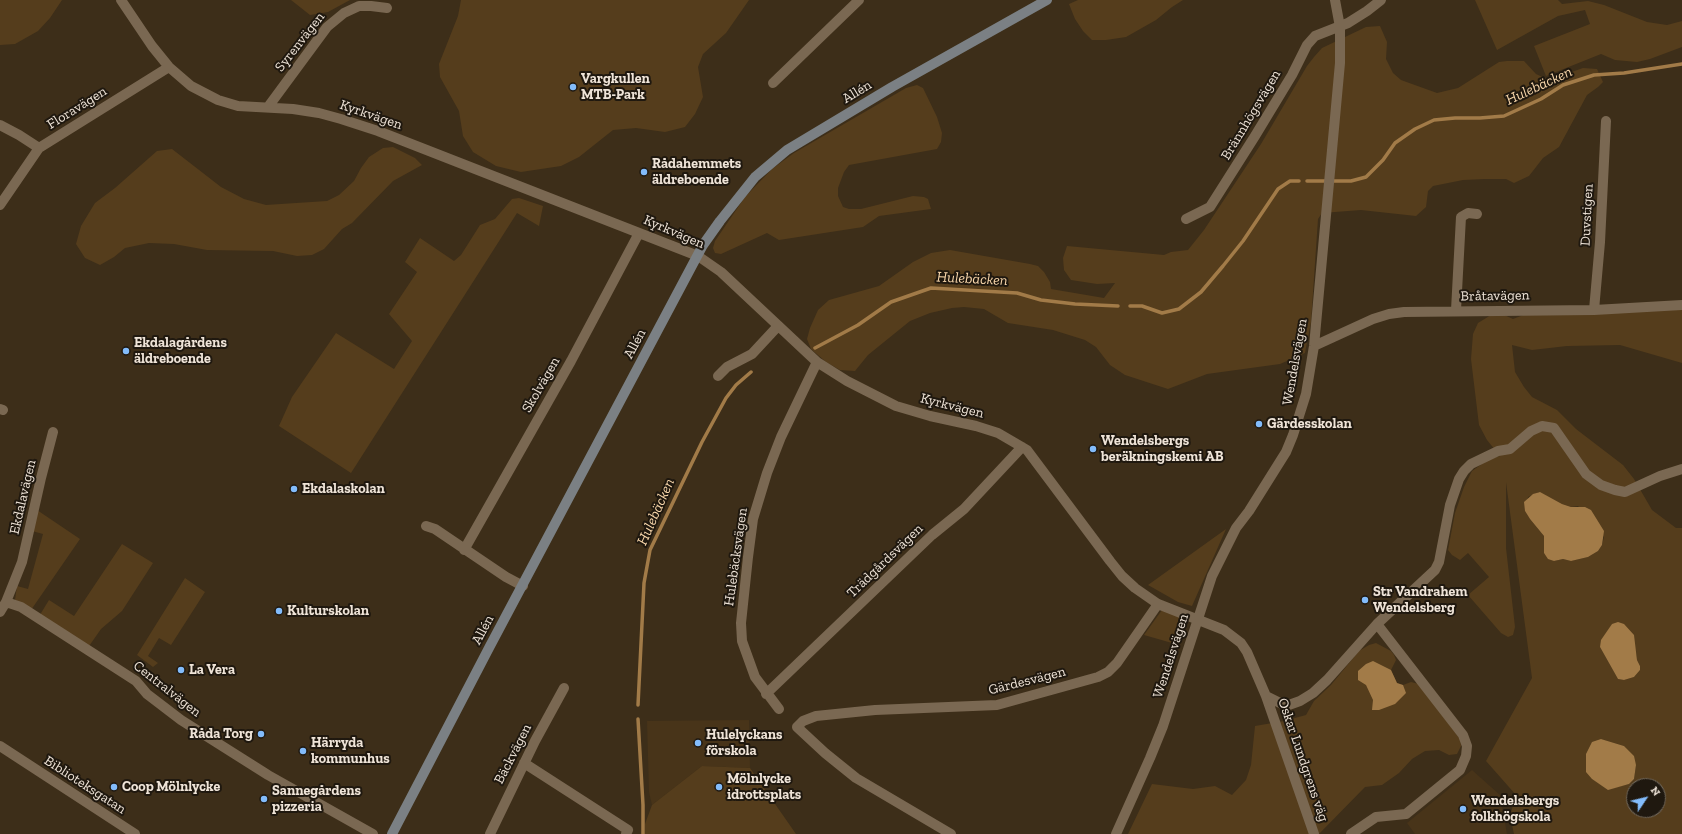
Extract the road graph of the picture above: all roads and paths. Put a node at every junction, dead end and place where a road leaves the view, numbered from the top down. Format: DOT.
graph roads {
  1 [pos="121,0"];
  2 [pos="859,0"];
  3 [pos="1047,0"];
  4 [pos="1335,0"];
  5 [pos="1380,0"];
  6 [pos="387,8"];
  7 [pos="1340,27"];
  8 [pos="169,67"];
  9 [pos="773,83"];
  10 [pos="268,107"];
  11 [pos="1606,121"];
  12 [pos="0,125"];
  13 [pos="39,148"];
  14 [pos="0,205"];
  15 [pos="1477,214"];
  16 [pos="1186,219"];
  17 [pos="639,233"];
  18 [pos="698,256"];
  19 [pos="1682,305"];
  20 [pos="1456,310"];
  21 [pos="1594,310"];
  22 [pos="778,326"];
  23 [pos="1314,346"];
  24 [pos="817,362"];
  25 [pos="718,376"];
  26 [pos="53,432"];
  27 [pos="1022,447"];
  28 [pos="1682,469"];
  29 [pos="426,526"];
  30 [pos="464,550"];
  31 [pos="522,586"];
  32 [pos="6,602"];
  33 [pos="1158,604"];
  34 [pos="0,612"];
  35 [pos="1198,619"];
  36 [pos="1377,624"];
  37 [pos="564,688"];
  38 [pos="766,694"];
  39 [pos="1266,696"];
  40 [pos="779,709"];
  41 [pos="0,746"];
  42 [pos="524,763"];
  43 [pos="135,834"];
  44 [pos="373,834"];
  45 [pos="392,834"];
  46 [pos="490,834"];
  47 [pos="626,834"];
  48 [pos="951,834"];
  49 [pos="1116,834"];
  50 [pos="1314,834"];
  51 [pos="1352,834"];
  1 -- 8 [label="street, Kyrkvägen"];
  2 -- 9 [label="street"];
  3 -- 18 [label="street, Allén"];
  4 -- 7 [label="street, Wendelsvägen"];
  5 -- 7 [label="street, Brännhögsvägen"];
  6 -- 10 [label="street, Syrenvägen"];
  7 -- 16 [label="street, Brännhögsvägen"];
  7 -- 23 [label="street, Wendelsvägen"];
  8 -- 10 [label="street, Kyrkvägen"];
  8 -- 13 [label="street, Floravägen"];
  10 -- 17 [label="street, Kyrkvägen"];
  11 -- 21 [label="street, Duvstigen"];
  12 -- 13 [label="street, Floravägen"];
  13 -- 14 [label="street"];
  15 -- 20 [label="street"];
  17 -- 18 [label="street, Kyrkvägen"];
  17 -- 30 [label="street, Skolvägen"];
  18 -- 22 [label="street, Kyrkvägen"];
  18 -- 31 [label="street, Allén"];
  19 -- 21 [label="street, Bråtavägen"];
  20 -- 21 [label="street, Bråtavägen"];
  20 -- 23 [label="street, Bråtavägen"];
  22 -- 24 [label="street, Kyrkvägen"];
  22 -- 25 [label="street"];
  23 -- 35 [label="street, Wendelsvägen"];
  24 -- 27 [label="street, Kyrkvägen"];
  24 -- 38 [label="street, Hulebäcksvägen"];
  26 -- 32 [label="street, Ekdalavägen"];
  27 -- 33 [label="street, Kyrkvägen"];
  27 -- 38 [label="street, Trädgårdsvägen"];
  28 -- 36 [label="street, Oskar Lundgrens väg"];
  29 -- 30 [label="street"];
  30 -- 31 [label="street"];
  31 -- 45 [label="street, Allén"];
  32 -- 34 [label="street, Ekdalavägen"];
  32 -- 44 [label="street, Centralvägen"];
  33 -- 35 [label="street, Kyrkvägen"];
  33 -- 48 [label="street, Gärdesvägen"];
  35 -- 39 [label="street, Oskar Lundgrens väg"];
  35 -- 49 [label="street, Wendelsvägen"];
  36 -- 39 [label="street, Oskar Lundgrens väg"];
  36 -- 51 [label="street"];
  37 -- 42 [label="street, Bäckvägen"];
  38 -- 40 [label="street, Hulebäcksvägen"];
  39 -- 50 [label="street, Oskar Lundgrens väg"];
  41 -- 43 [label="street, Biblioteksgatan"];
  42 -- 46 [label="street, Bäckvägen"];
  42 -- 47 [label="street"];
}
